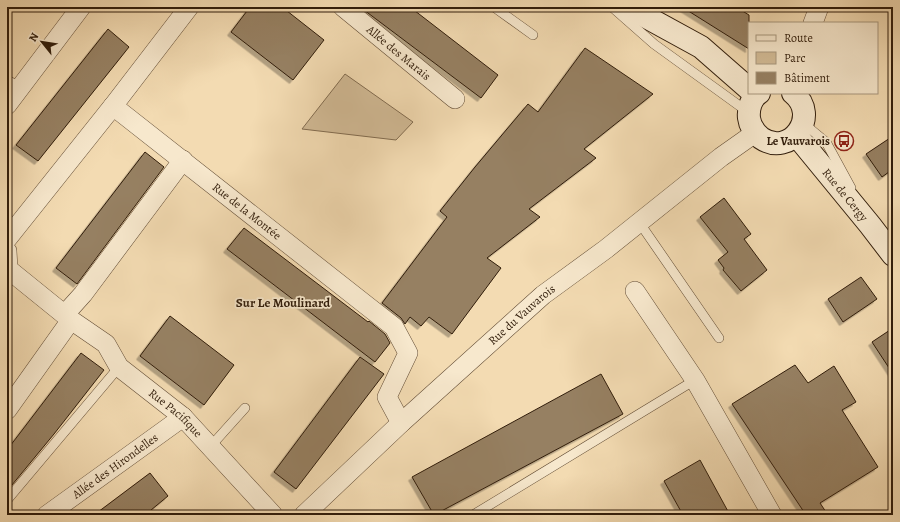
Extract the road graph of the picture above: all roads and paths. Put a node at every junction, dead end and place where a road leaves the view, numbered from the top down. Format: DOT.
graph roads {
  1 [pos="81,7"];
  2 [pos="189,7"];
  3 [pos="343,7"];
  4 [pos="494,7"];
  5 [pos="612,7"];
  6 [pos="628,7"];
  7 [pos="819,7"];
  8 [pos="813,22"];
  9 [pos="533,36"];
  10 [pos="13,84"];
  11 [pos="748,91"];
  12 [pos="748,93"];
  13 [pos="794,94"];
  14 [pos="753,96"];
  15 [pos="455,99"];
  16 [pos="7,105"];
  17 [pos="113,106"];
  18 [pos="800,129"];
  19 [pos="755,133"];
  20 [pos="183,160"];
  21 [pos="639,222"];
  22 [pos="7,239"];
  23 [pos="893,255"];
  24 [pos="7,263"];
  25 [pos="635,291"];
  26 [pos="68,317"];
  27 [pos="719,338"];
  28 [pos="119,367"];
  29 [pos="695,380"];
  30 [pos="245,408"];
  31 [pos="7,410"];
  32 [pos="183,417"];
  33 [pos="401,422"];
  34 [pos="210,447"];
  35 [pos="7,500"];
  36 [pos="47,515"];
  37 [pos="273,515"];
  38 [pos="304,515"];
  39 [pos="472,515"];
  40 [pos="772,515"];
  1 -- 10 [label="street"];
  2 -- 17 [label="street"];
  3 -- 15 [label="street, Allée des Marais"];
  4 -- 9 [label="lane"];
  5 -- 12 [label="lane"];
  6 -- 11 [label="street"];
  7 -- 8 [label="street"];
  10 -- 16 [label="street"];
  13 -- 18 [label="street"];
  14 -- 19 [label="street"];
  17 -- 20 [label="street, Rue de la Montée"];
  17 -- 22 [label="street"];
  18 -- 19 [label="street"];
  18 -- 23 [label="street, Rue de Cergy"];
  19 -- 21 [label="street, Rue du Vauvarois"];
  20 -- 26 [label="street"];
  20 -- 33 [label="street, Rue de la Montée"];
  21 -- 27 [label="lane"];
  21 -- 33 [label="street, Rue du Vauvarois"];
  24 -- 26 [label="street, Rue Pacifique"];
  25 -- 29 [label="street"];
  26 -- 28 [label="street, Rue Pacifique"];
  26 -- 31 [label="street"];
  28 -- 32 [label="street, Rue Pacifique"];
  28 -- 35 [label="lane"];
  29 -- 39 [label="lane"];
  29 -- 40 [label="street"];
  30 -- 34 [label="lane"];
  32 -- 34 [label="street, Rue Pacifique"];
  32 -- 36 [label="street, Allée des Hirondelles"];
  33 -- 38 [label="street, Rue du Vauvarois"];
  34 -- 37 [label="street, Rue Pacifique"];
}
